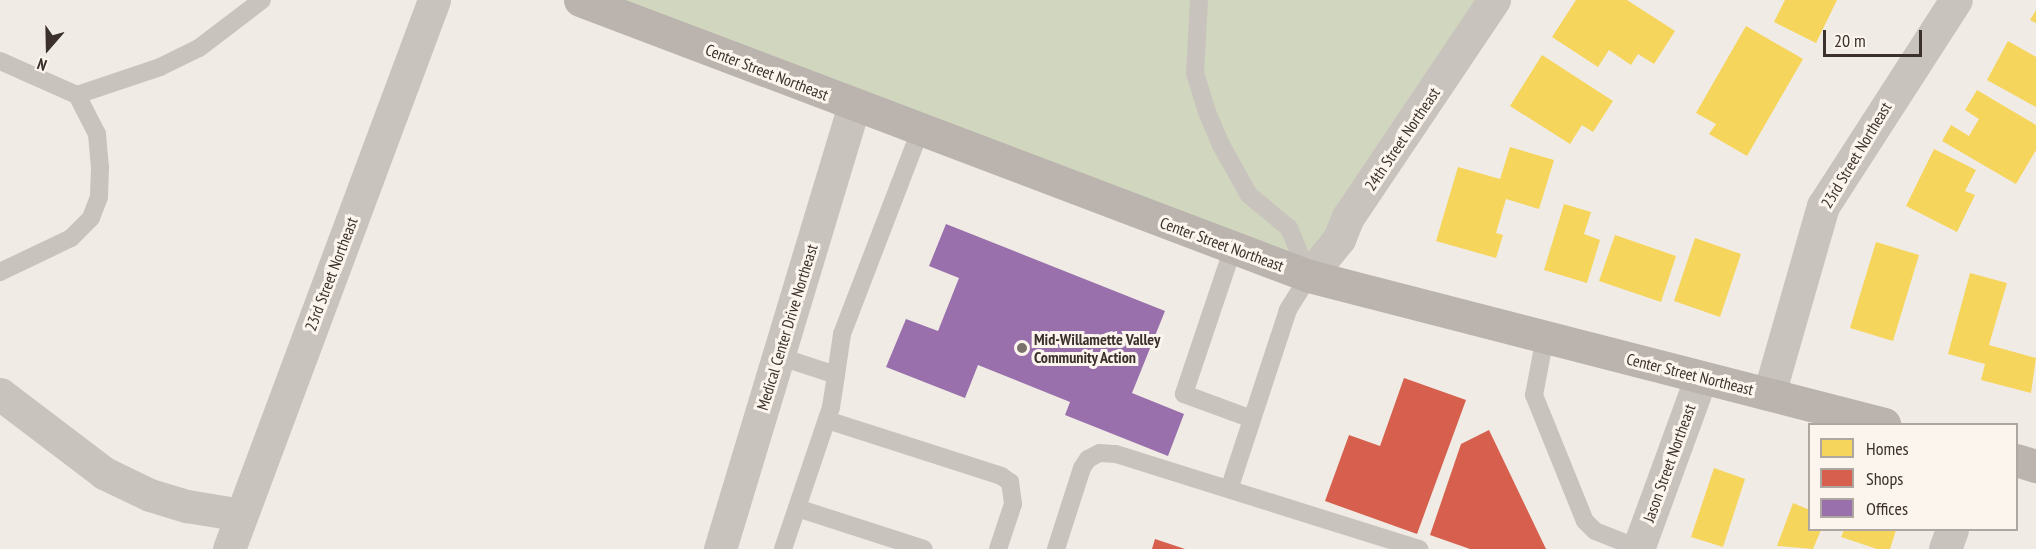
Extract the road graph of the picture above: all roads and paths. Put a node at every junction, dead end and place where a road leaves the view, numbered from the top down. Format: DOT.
graph roads {
  1 [pos="262,0"];
  2 [pos="434,0"];
  3 [pos="580,0"];
  4 [pos="1199,0"];
  5 [pos="1494,0"];
  6 [pos="1956,0"];
  7 [pos="0,61"];
  8 [pos="77,95"];
  9 [pos="854,106"];
  10 [pos="920,131"];
  11 [pos="1233,248"];
  12 [pos="0,272"];
  13 [pos="1309,276"];
  14 [pos="1545,337"];
  15 [pos="778,356"];
  16 [pos="836,375"];
  17 [pos="1701,377"];
  18 [pos="0,394"];
  19 [pos="1769,394"];
  20 [pos="1252,419"];
  21 [pos="827,420"];
  22 [pos="1880,423"];
  23 [pos="2018,461"];
  24 [pos="2036,466"];
  25 [pos="1229,489"];
  26 [pos="797,508"];
  27 [pos="241,514"];
  28 [pos="1952,531"];
  29 [pos="1376,543"];
  30 [pos="229,549"];
  31 [pos="720,549"];
  32 [pos="783,549"];
  33 [pos="924,549"];
  34 [pos="998,549"];
  35 [pos="1056,549"];
  36 [pos="1419,549"];
  37 [pos="1638,549"];
  38 [pos="1945,549"];
  1 -- 8 [label="lane"];
  2 -- 27 [label="street, 23rd Street Northeast"];
  3 -- 9 [label="main road, Center Street Northeast"];
  4 -- 13 [label="lane"];
  5 -- 13 [label="street, 24th Street Northeast"];
  6 -- 19 [label="street, 23rd Street Northeast"];
  7 -- 8 [label="lane"];
  8 -- 12 [label="lane"];
  9 -- 10 [label="main road, Center Street Northeast"];
  9 -- 15 [label="street, Medical Center Drive Northeast"];
  10 -- 11 [label="main road, Center Street Northeast"];
  10 -- 16 [label="lane"];
  11 -- 13 [label="main road, Center Street Northeast"];
  11 -- 20 [label="lane"];
  13 -- 14 [label="main road, Center Street Northeast"];
  13 -- 20 [label="lane"];
  14 -- 17 [label="main road, Center Street Northeast"];
  14 -- 37 [label="lane"];
  15 -- 16 [label="lane"];
  15 -- 31 [label="street, Medical Center Drive Northeast"];
  16 -- 21 [label="lane"];
  17 -- 19 [label="main road, Center Street Northeast"];
  17 -- 37 [label="street, Jason Street Northeast"];
  18 -- 27 [label="street"];
  19 -- 22 [label="main road, Center Street Northeast"];
  20 -- 25 [label="lane"];
  21 -- 26 [label="lane"];
  21 -- 34 [label="lane"];
  23 -- 24 [label="main road"];
  25 -- 29 [label="lane"];
  25 -- 35 [label="lane"];
  26 -- 32 [label="lane"];
  26 -- 33 [label="lane"];
  27 -- 30 [label="street, 23rd Street Northeast"];
  28 -- 38 [label="street"];
  29 -- 36 [label="lane"];
}
